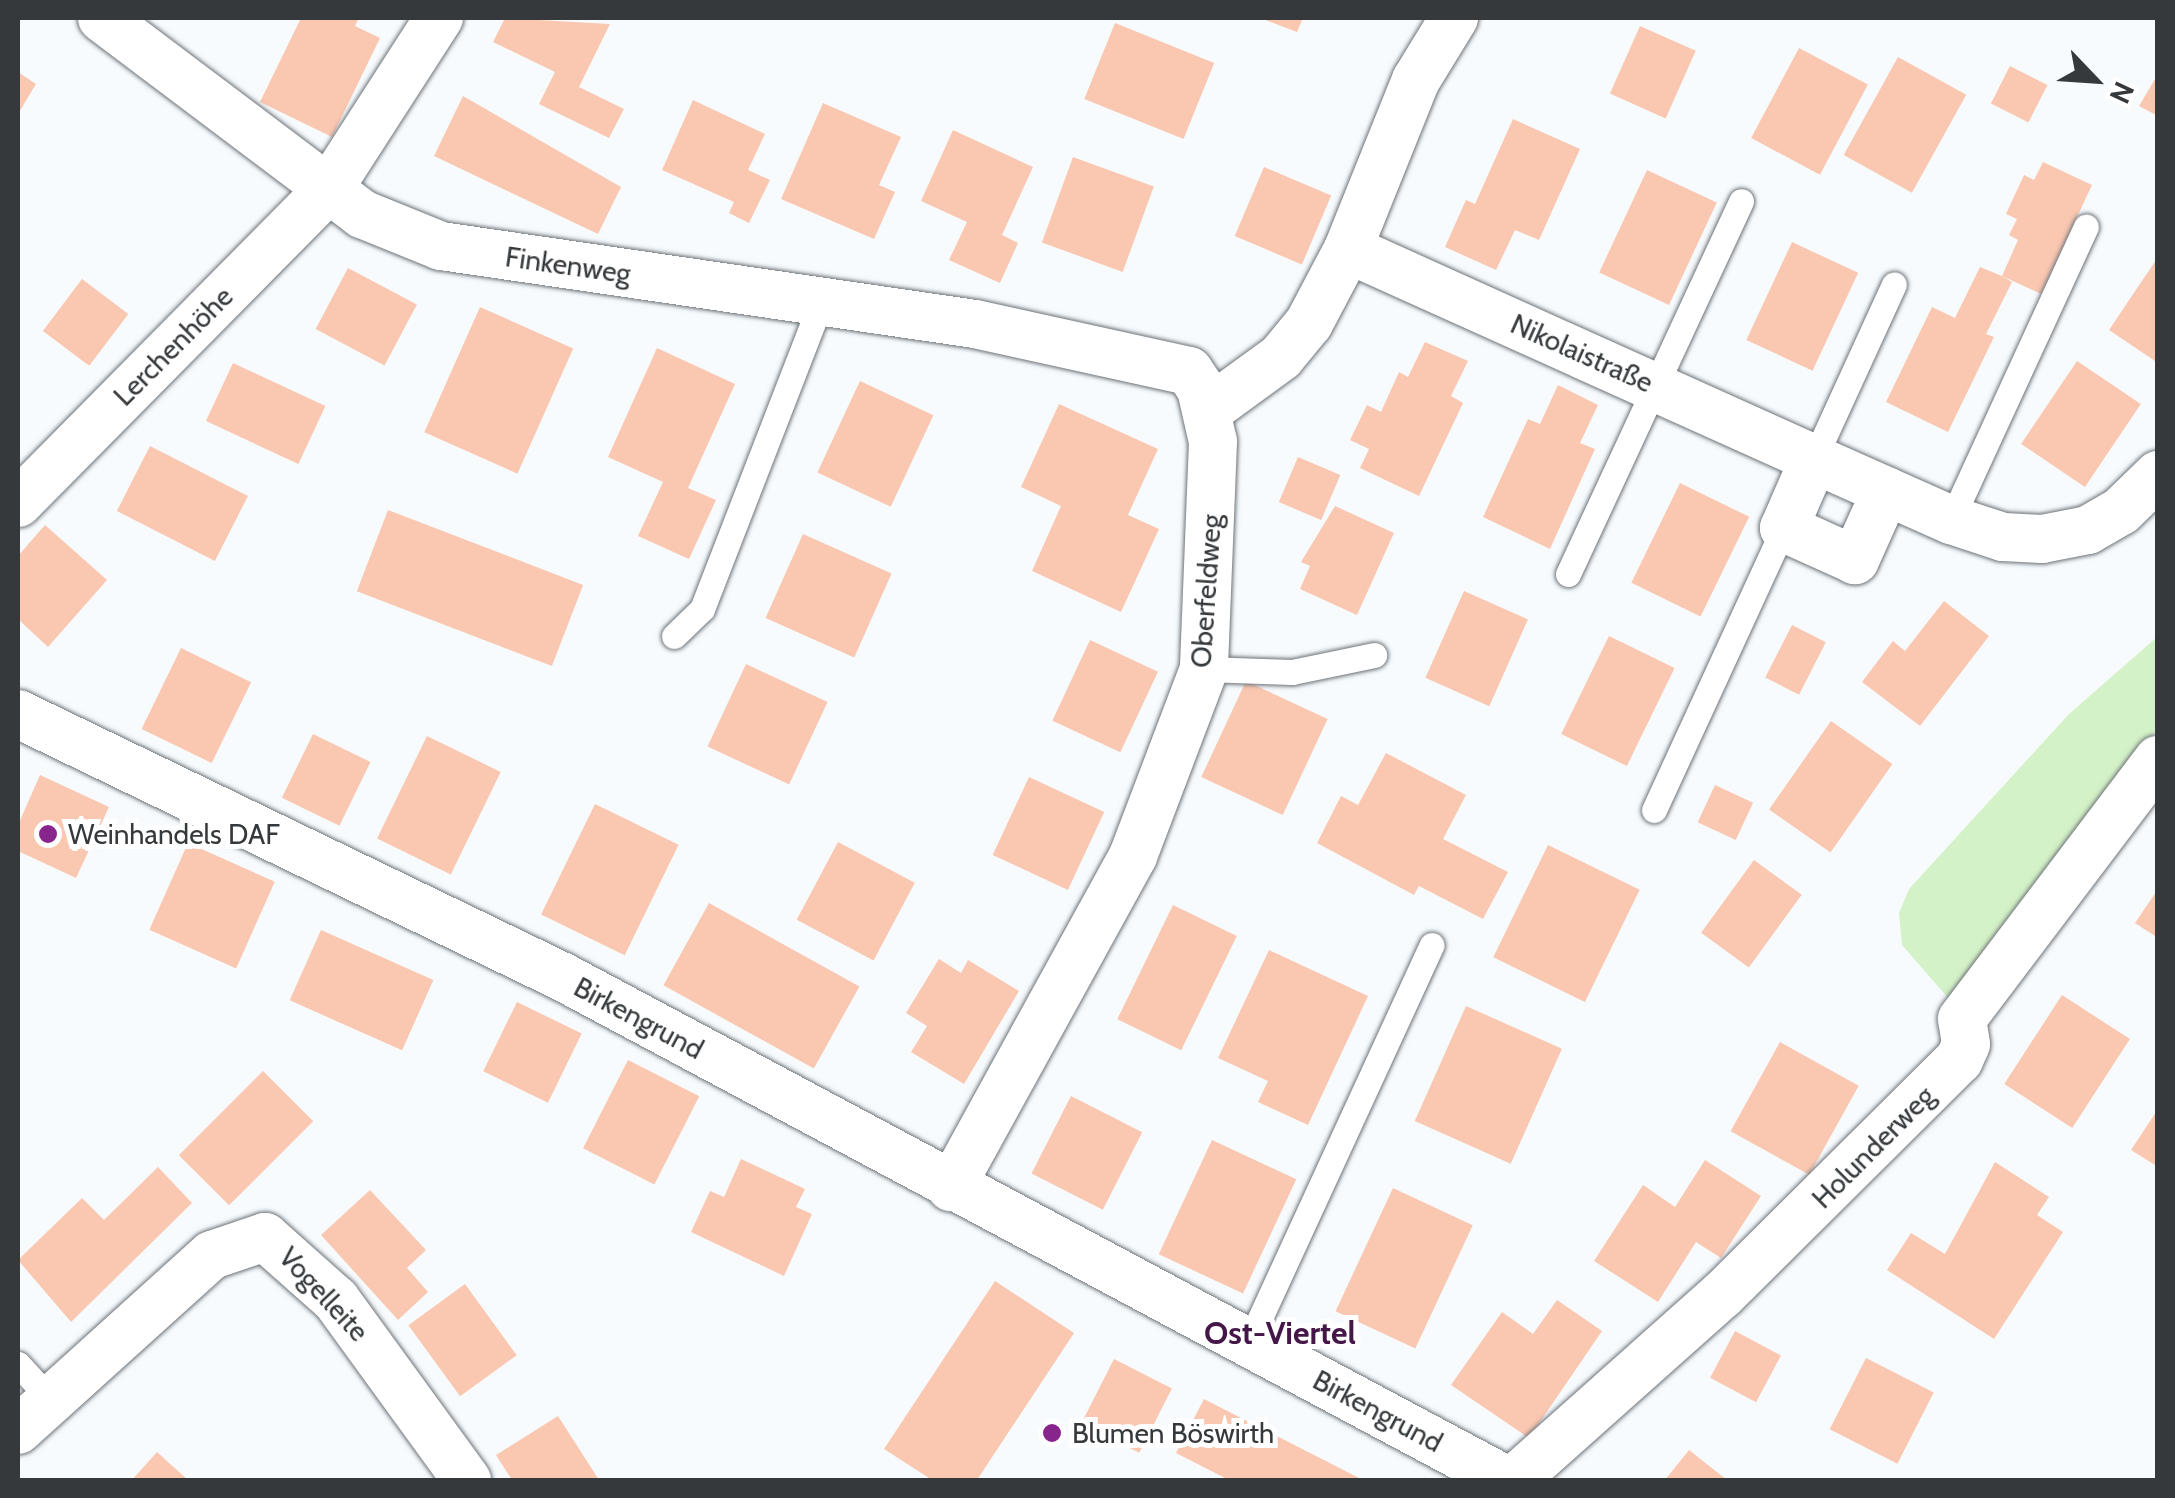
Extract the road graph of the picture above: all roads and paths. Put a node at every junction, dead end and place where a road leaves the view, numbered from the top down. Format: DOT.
graph roads {
  1 [pos="102,18"];
  2 [pos="439,18"];
  3 [pos="1454,18"];
  4 [pos="328,190"];
  5 [pos="1741,201"];
  6 [pos="2086,227"];
  7 [pos="1348,249"];
  8 [pos="1894,284"];
  9 [pos="822,299"];
  10 [pos="1655,386"];
  11 [pos="1207,411"];
  12 [pos="1814,459"];
  13 [pos="2158,474"];
  14 [pos="1886,490"];
  15 [pos="18,503"];
  16 [pos="1952,520"];
  17 [pos="1784,528"];
  18 [pos="1568,574"];
  19 [pos="674,636"];
  20 [pos="1374,655"];
  21 [pos="1204,669"];
  22 [pos="18,714"];
  23 [pos="2158,760"];
  24 [pos="1654,810"];
  25 [pos="1432,945"];
  26 [pos="952,1187"];
  27 [pos="1250,1342"];
  28 [pos="28,1397"];
  29 [pos="467,1480"];
  30 [pos="1506,1480"];
  31 [pos="1514,1480"];
  1 -- 4 [label="street"];
  2 -- 4 [label="street, Lerchenhöhe"];
  3 -- 7 [label="street"];
  4 -- 9 [label="street, Finkenweg"];
  4 -- 15 [label="street, Lerchenhöhe"];
  5 -- 10 [label="lane"];
  6 -- 16 [label="lane"];
  7 -- 10 [label="street, Nikolaistraße"];
  7 -- 11 [label="street"];
  8 -- 12 [label="lane"];
  9 -- 11 [label="street, Finkenweg"];
  9 -- 19 [label="lane"];
  10 -- 12 [label="street, Nikolaistraße"];
  10 -- 18 [label="lane"];
  11 -- 21 [label="street, Oberfeldweg"];
  12 -- 14 [label="street, Nikolaistraße"];
  12 -- 17 [label="street"];
  13 -- 16 [label="street, Nikolaistraße"];
  14 -- 16 [label="street, Nikolaistraße"];
  14 -- 17 [label="street"];
  17 -- 24 [label="lane"];
  20 -- 21 [label="lane"];
  21 -- 26 [label="street, Oberfeldweg"];
  22 -- 26 [label="street, Birkengrund"];
  23 -- 31 [label="street, Holunderweg"];
  25 -- 27 [label="lane"];
  26 -- 27 [label="street, Birkengrund"];
  27 -- 30 [label="street, Birkengrund"];
  28 -- 29 [label="street, Vogelleite"];
}
